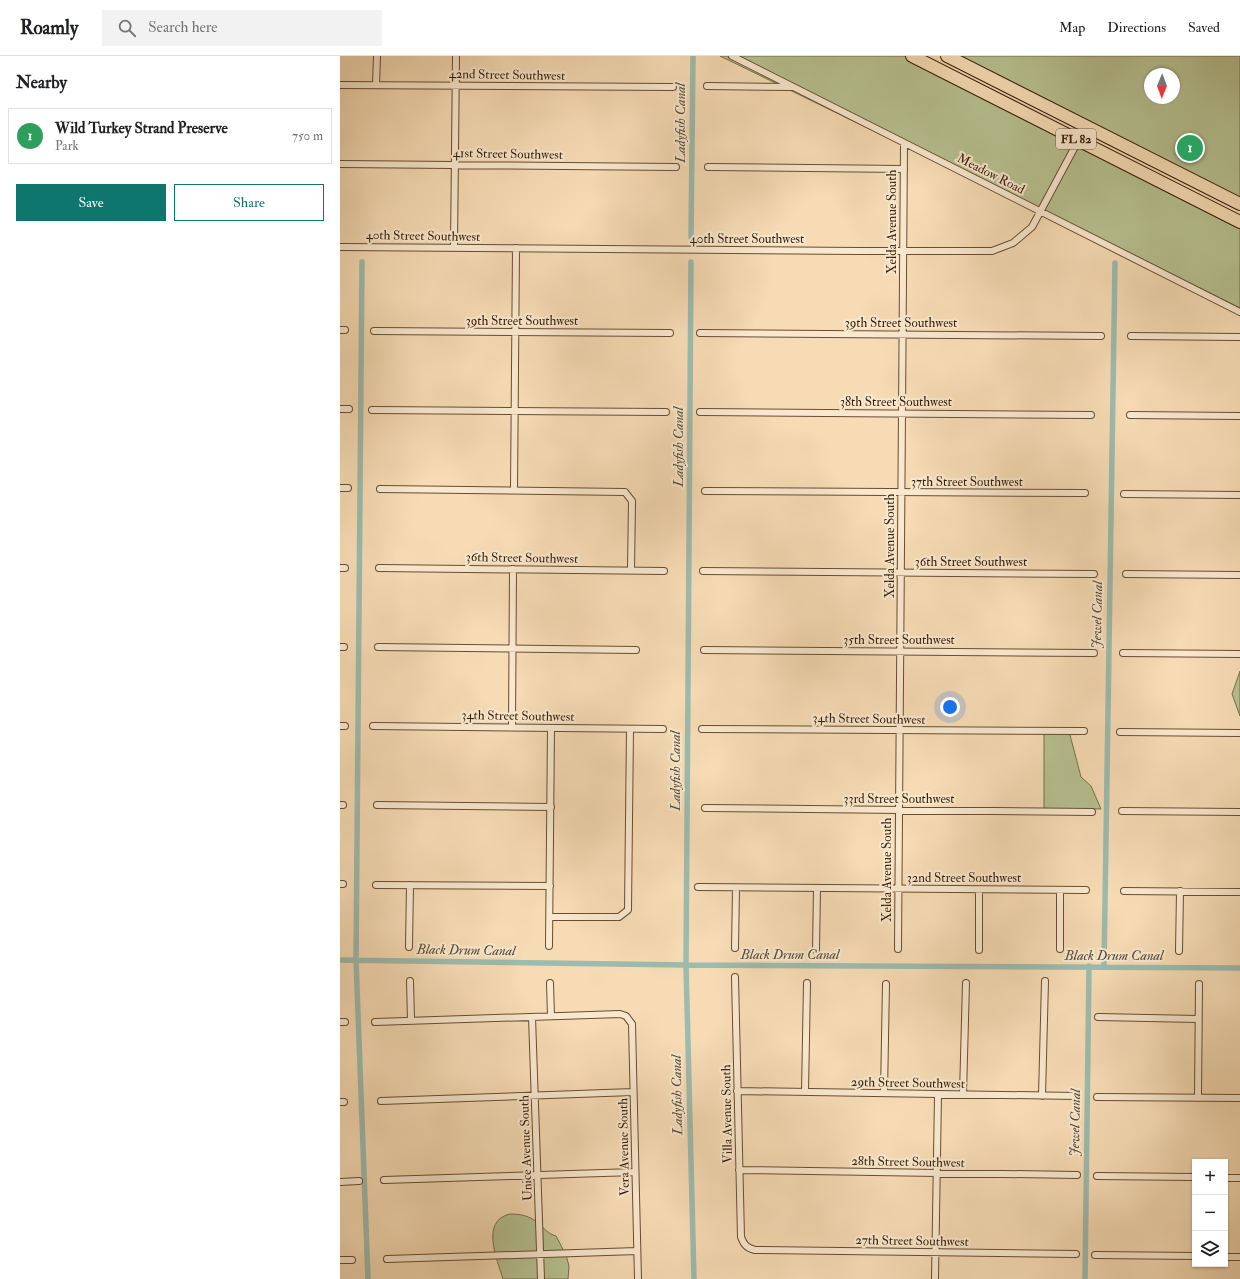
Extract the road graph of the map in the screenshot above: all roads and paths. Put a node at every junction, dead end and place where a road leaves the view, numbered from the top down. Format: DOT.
graph roads {
  1 [pos="377,56"];
  2 [pos="456,56"];
  3 [pos="732,56"];
  4 [pos="912,56"];
  5 [pos="947,56"];
  6 [pos="340,85"];
  7 [pos="376,85"];
  8 [pos="456,86"];
  9 [pos="707,86"];
  10 [pos="674,87"];
  11 [pos="795,88"];
  12 [pos="1086,126"];
  13 [pos="1079,140"];
  14 [pos="904,143"];
  15 [pos="340,164"];
  16 [pos="456,165"];
  17 [pos="676,167"];
  18 [pos="708,167"];
  19 [pos="904,169"];
  20 [pos="1240,204"];
  21 [pos="1041,211"];
  22 [pos="1240,222"];
  23 [pos="340,246"];
  24 [pos="454,247"];
  25 [pos="516,248"];
  26 [pos="903,252"];
  27 [pos="1240,312"];
  28 [pos="374,331"];
  29 [pos="515,332"];
  30 [pos="670,333"];
  31 [pos="700,333"];
  32 [pos="902,334"];
  33 [pos="1101,336"];
  34 [pos="1130,336"];
  35 [pos="1240,337"];
  36 [pos="340,409"];
  37 [pos="349,409"];
  38 [pos="372,410"];
  39 [pos="515,411"];
  40 [pos="666,412"];
  41 [pos="700,412"];
  42 [pos="902,414"];
  43 [pos="1091,415"];
  44 [pos="1130,415"];
  45 [pos="1240,416"];
  46 [pos="340,488"];
  47 [pos="348,488"];
  48 [pos="380,489"];
  49 [pos="514,490"];
  50 [pos="705,491"];
  51 [pos="901,493"];
  52 [pos="1085,493"];
  53 [pos="1124,494"];
  54 [pos="1240,495"];
  55 [pos="379,568"];
  56 [pos="513,569"];
  57 [pos="631,570"];
  58 [pos="664,571"];
  59 [pos="703,571"];
  60 [pos="900,572"];
  61 [pos="1094,574"];
  62 [pos="1126,574"];
  63 [pos="1240,575"];
  64 [pos="378,647"];
  65 [pos="512,648"];
  66 [pos="636,650"];
  67 [pos="704,650"];
  68 [pos="900,651"];
  69 [pos="1094,653"];
  70 [pos="1123,653"];
  71 [pos="1240,654"];
  72 [pos="373,726"];
  73 [pos="512,727"];
  74 [pos="551,728"];
  75 [pos="630,729"];
  76 [pos="663,729"];
  77 [pos="702,729"];
  78 [pos="899,731"];
  79 [pos="1084,731"];
  80 [pos="1120,732"];
  81 [pos="1240,733"];
  82 [pos="377,805"];
  83 [pos="550,807"];
  84 [pos="705,808"];
  85 [pos="899,810"];
  86 [pos="1122,811"];
  87 [pos="1092,812"];
  88 [pos="1240,812"];
  89 [pos="376,885"];
  90 [pos="410,885"];
  91 [pos="550,886"];
  92 [pos="698,887"];
  93 [pos="736,888"];
  94 [pos="817,888"];
  95 [pos="898,889"];
  96 [pos="979,890"];
  97 [pos="1060,890"];
  98 [pos="1086,890"];
  99 [pos="1124,891"];
  100 [pos="1180,891"];
  101 [pos="1240,892"];
  102 [pos="550,917"];
  103 [pos="550,946"];
  104 [pos="410,947"];
  105 [pos="735,948"];
  106 [pos="898,949"];
  107 [pos="816,950"];
  108 [pos="979,950"];
  109 [pos="1060,950"];
  110 [pos="1179,951"];
  111 [pos="734,977"];
  112 [pos="410,981"];
  113 [pos="1044,981"];
  114 [pos="806,982"];
  115 [pos="550,983"];
  116 [pos="966,983"];
  117 [pos="886,984"];
  118 [pos="1199,984"];
  119 [pos="532,1016"];
  120 [pos="551,1016"];
  121 [pos="1098,1017"];
  122 [pos="1198,1019"];
  123 [pos="411,1020"];
  124 [pos="375,1022"];
  125 [pos="737,1091"];
  126 [pos="634,1092"];
  127 [pos="805,1092"];
  128 [pos="884,1093"];
  129 [pos="963,1094"];
  130 [pos="535,1095"];
  131 [pos="938,1095"];
  132 [pos="1042,1096"];
  133 [pos="1078,1096"];
  134 [pos="1097,1097"];
  135 [pos="1198,1098"];
  136 [pos="1240,1098"];
  137 [pos="381,1101"];
  138 [pos="739,1170"];
  139 [pos="635,1172"];
  140 [pos="937,1173"];
  141 [pos="537,1175"];
  142 [pos="1077,1175"];
  143 [pos="1096,1176"];
  144 [pos="1192,1177"];
  145 [pos="1228,1178"];
  146 [pos="1240,1178"];
  147 [pos="384,1180"];
  148 [pos="359,1181"];
  149 [pos="340,1182"];
  150 [pos="748,1248"];
  151 [pos="637,1251"];
  152 [pos="936,1252"];
  153 [pos="540,1254"];
  154 [pos="1076,1254"];
  155 [pos="1095,1255"];
  156 [pos="1192,1256"];
  157 [pos="1228,1257"];
  158 [pos="1240,1257"];
  159 [pos="386,1259"];
  160 [pos="340,1260"];
  161 [pos="352,1260"];
  162 [pos="541,1279"];
  163 [pos="638,1279"];
  164 [pos="936,1279"];
  1 -- 7 [label="street"];
  2 -- 8 [label="street"];
  3 -- 11 [label="street, Meadow Road"];
  4 -- 13 [label="highway, FL 82"];
  5 -- 12 [label="highway, FL 82"];
  6 -- 7 [label="street, 42nd Street Southwest"];
  7 -- 8 [label="street, 42nd Street Southwest"];
  8 -- 10 [label="street, 42nd Street Southwest"];
  8 -- 16 [label="street"];
  9 -- 11 [label="street"];
  11 -- 14 [label="street, Meadow Road"];
  12 -- 13 [label="street, 40th Street Southwest"];
  12 -- 20 [label="highway, FL 82"];
  13 -- 21 [label="street, 40th Street Southwest"];
  13 -- 22 [label="highway, FL 82"];
  14 -- 19 [label="street, Xelda Avenue South"];
  14 -- 21 [label="street, Meadow Road"];
  15 -- 16 [label="street, 41st Street Southwest"];
  16 -- 17 [label="street, 41st Street Southwest"];
  16 -- 24 [label="street"];
  18 -- 19 [label="street"];
  19 -- 26 [label="street, Xelda Avenue South"];
  21 -- 26 [label="street, 40th Street Southwest"];
  21 -- 27 [label="street, Meadow Road"];
  23 -- 24 [label="street, 40th Street Southwest"];
  24 -- 25 [label="street, 40th Street Southwest"];
  25 -- 26 [label="street, 40th Street Southwest"];
  25 -- 29 [label="street"];
  26 -- 32 [label="street, Xelda Avenue South"];
  28 -- 29 [label="street, 39th Street Southwest"];
  29 -- 30 [label="street, 39th Street Southwest"];
  29 -- 39 [label="street"];
  31 -- 32 [label="street, 39th Street Southwest"];
  32 -- 33 [label="street, 39th Street Southwest"];
  32 -- 42 [label="street, Xelda Avenue South"];
  34 -- 35 [label="street"];
  36 -- 37 [label="street"];
  38 -- 39 [label="street"];
  39 -- 40 [label="street"];
  39 -- 49 [label="street"];
  41 -- 42 [label="street, 38th Street Southwest"];
  42 -- 43 [label="street, 38th Street Southwest"];
  42 -- 51 [label="street, Xelda Avenue South"];
  44 -- 45 [label="street"];
  46 -- 47 [label="street"];
  48 -- 49 [label="street"];
  49 -- 57 [label="street"];
  50 -- 51 [label="street, 37th Street Southwest"];
  51 -- 52 [label="street, 37th Street Southwest"];
  51 -- 60 [label="street, Xelda Avenue South"];
  53 -- 54 [label="street"];
  55 -- 56 [label="street, 36th Street Southwest"];
  56 -- 57 [label="street, 36th Street Southwest"];
  56 -- 65 [label="street"];
  57 -- 58 [label="street, 36th Street Southwest"];
  59 -- 60 [label="street, 36th Street Southwest"];
  60 -- 61 [label="street, 36th Street Southwest"];
  60 -- 68 [label="street, Xelda Avenue South"];
  62 -- 63 [label="street"];
  64 -- 65 [label="street"];
  65 -- 66 [label="street"];
  65 -- 73 [label="street"];
  67 -- 68 [label="street, 35th Street Southwest"];
  68 -- 69 [label="street, 35th Street Southwest"];
  68 -- 78 [label="street, Xelda Avenue South"];
  70 -- 71 [label="street"];
  72 -- 73 [label="street, 34th Street Southwest"];
  73 -- 74 [label="street, 34th Street Southwest"];
  74 -- 75 [label="street, 34th Street Southwest"];
  74 -- 83 [label="street"];
  75 -- 76 [label="street, 34th Street Southwest"];
  75 -- 102 [label="street"];
  77 -- 78 [label="street, 34th Street Southwest"];
  78 -- 79 [label="street, 34th Street Southwest"];
  78 -- 85 [label="street, Xelda Avenue South"];
  80 -- 81 [label="street"];
  82 -- 83 [label="street"];
  83 -- 91 [label="street"];
  84 -- 85 [label="street, 33rd Street Southwest"];
  85 -- 87 [label="street, 33rd Street Southwest"];
  85 -- 95 [label="street, Xelda Avenue South"];
  86 -- 88 [label="street"];
  89 -- 90 [label="street"];
  90 -- 91 [label="street"];
  90 -- 104 [label="street"];
  91 -- 102 [label="street"];
  92 -- 93 [label="street, 32nd Street Southwest"];
  93 -- 94 [label="street, 32nd Street Southwest"];
  93 -- 105 [label="street"];
  94 -- 95 [label="street, 32nd Street Southwest"];
  94 -- 107 [label="street"];
  95 -- 96 [label="street, 32nd Street Southwest"];
  95 -- 106 [label="street, Xelda Avenue South"];
  96 -- 97 [label="street, 32nd Street Southwest"];
  96 -- 108 [label="street"];
  97 -- 98 [label="street, 32nd Street Southwest"];
  97 -- 109 [label="street"];
  99 -- 100 [label="street"];
  100 -- 101 [label="street"];
  100 -- 110 [label="street"];
  102 -- 103 [label="street"];
  111 -- 125 [label="street, Villa Avenue South"];
  112 -- 123 [label="street"];
  113 -- 132 [label="street"];
  114 -- 127 [label="street"];
  115 -- 120 [label="street"];
  116 -- 129 [label="street"];
  117 -- 128 [label="street"];
  118 -- 122 [label="street"];
  119 -- 120 [label="street"];
  119 -- 123 [label="street"];
  119 -- 130 [label="street, Unice Avenue South"];
  120 -- 126 [label="street, Vera Avenue South"];
  121 -- 122 [label="street"];
  122 -- 135 [label="street"];
  123 -- 124 [label="street"];
  125 -- 127 [label="street, 29th Street Southwest"];
  125 -- 138 [label="street, Villa Avenue South"];
  126 -- 130 [label="street"];
  126 -- 139 [label="street, Vera Avenue South"];
  127 -- 128 [label="street, 29th Street Southwest"];
  128 -- 131 [label="street, 29th Street Southwest"];
  129 -- 131 [label="street, 29th Street Southwest"];
  129 -- 132 [label="street, 29th Street Southwest"];
  130 -- 137 [label="street"];
  130 -- 141 [label="street, Unice Avenue South"];
  131 -- 140 [label="street"];
  132 -- 133 [label="street, 29th Street Southwest"];
  134 -- 135 [label="street"];
  135 -- 136 [label="street"];
  138 -- 140 [label="street, 28th Street Southwest"];
  138 -- 150 [label="street, Villa Avenue South"];
  139 -- 141 [label="street"];
  139 -- 151 [label="street, Vera Avenue South"];
  140 -- 142 [label="street, 28th Street Southwest"];
  140 -- 152 [label="street"];
  141 -- 147 [label="street"];
  141 -- 153 [label="street, Unice Avenue South"];
  143 -- 144 [label="street"];
  145 -- 146 [label="street"];
  148 -- 149 [label="street"];
  150 -- 152 [label="street, 27th Street Southwest"];
  151 -- 153 [label="street"];
  151 -- 163 [label="street, Vera Avenue South"];
  152 -- 154 [label="street, 27th Street Southwest"];
  152 -- 164 [label="street"];
  153 -- 159 [label="street"];
  153 -- 162 [label="street, Unice Avenue South"];
  155 -- 156 [label="street"];
  157 -- 158 [label="street"];
  160 -- 161 [label="street"];
}
